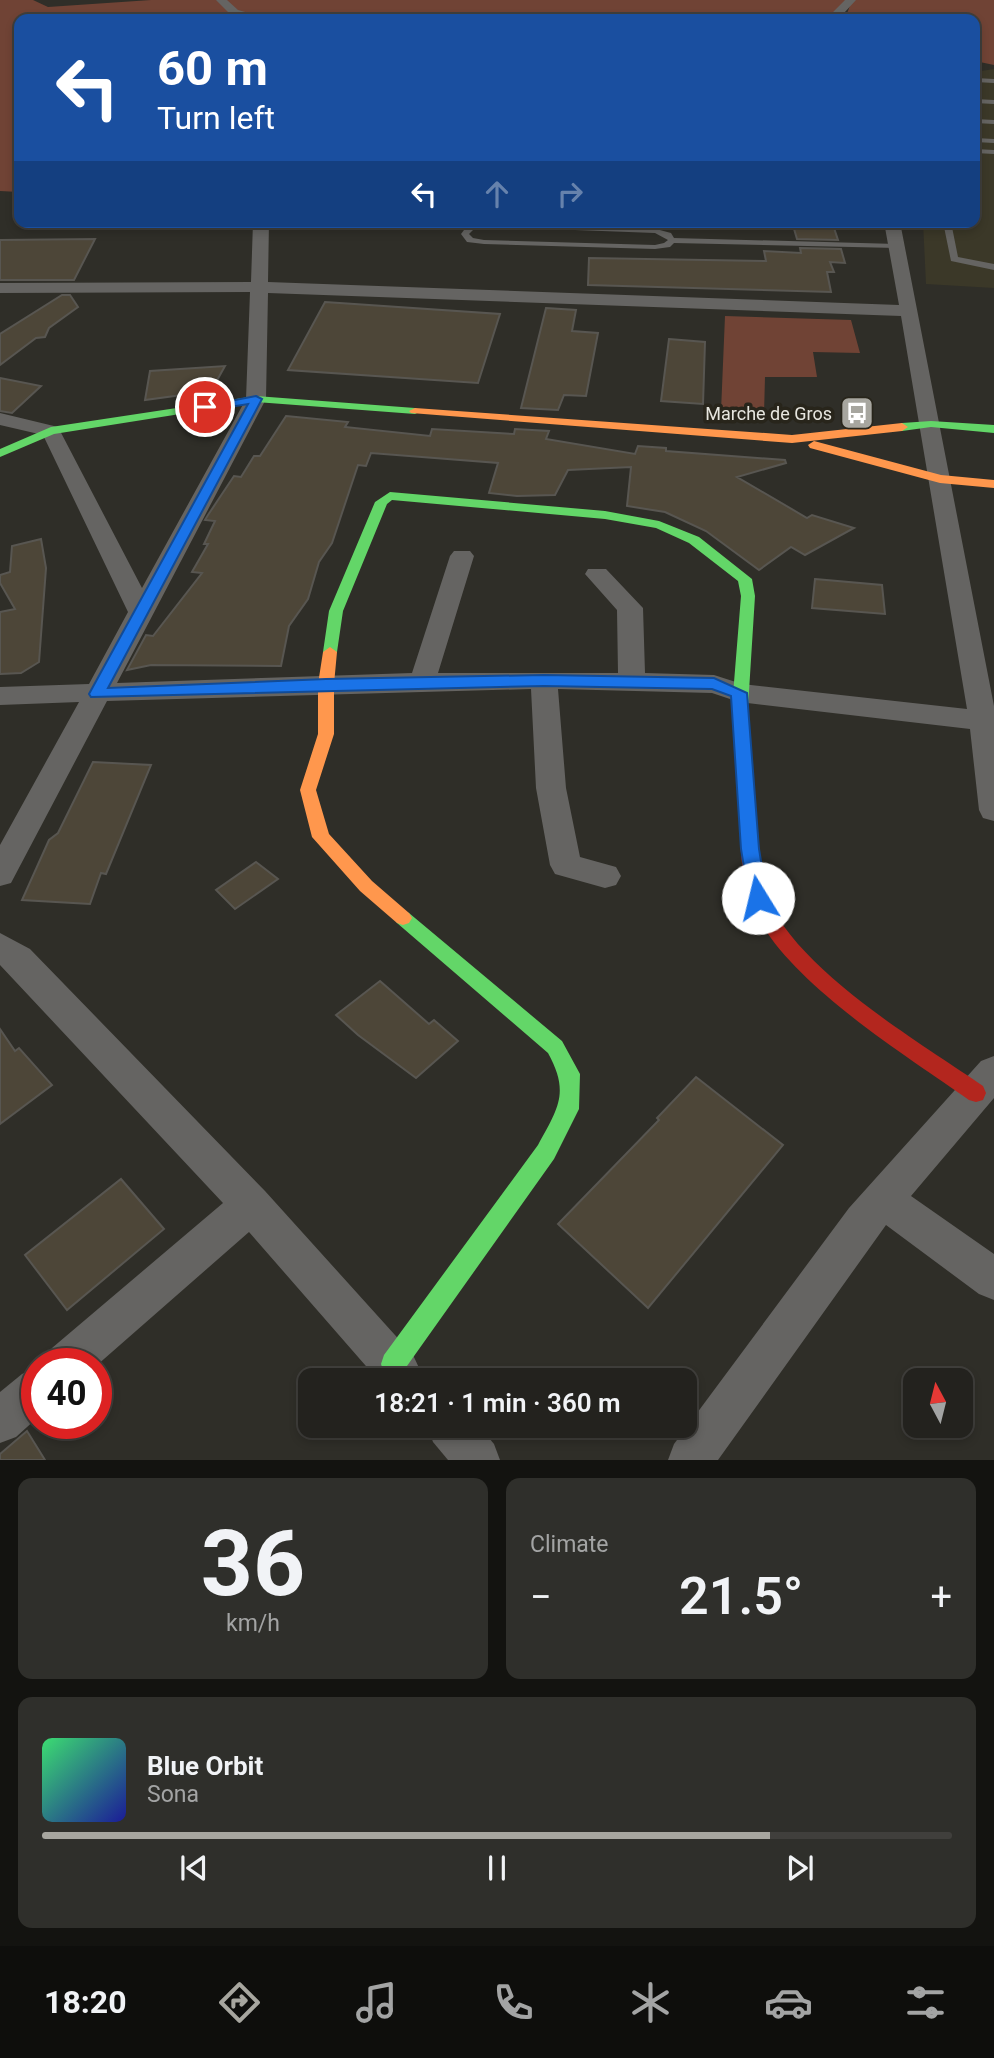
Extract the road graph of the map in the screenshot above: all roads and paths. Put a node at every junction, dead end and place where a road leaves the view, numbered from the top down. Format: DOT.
graph roads {
  1 [pos="221,0"];
  2 [pos="851,0"];
  3 [pos="243,14"];
  4 [pos="839,14"];
  5 [pos="261,228"];
  6 [pos="470,228"];
  7 [pos="562,228"];
  8 [pos="892,228"];
  9 [pos="948,228"];
  10 [pos="672,240"];
  11 [pos="897,246"];
  12 [pos="994,267"];
  13 [pos="259,287"];
  14 [pos="0,288"];
  15 [pos="907,311"];
  16 [pos="256,399"];
  17 [pos="0,419"];
  18 [pos="931,424"];
  19 [pos="994,429"];
  20 [pos="51,431"];
  21 [pos="792,439"];
  22 [pos="0,453"];
  23 [pos="940,479"];
  24 [pos="994,484"];
  25 [pos="462,556"];
  26 [pos="597,574"];
  27 [pos="142,614"];
  28 [pos="544,681"];
  29 [pos="632,682"];
  30 [pos="422,683"];
  31 [pos="326,684"];
  32 [pos="739,693"];
  33 [pos="97,694"];
  34 [pos="0,696"];
  35 [pos="988,722"];
  36 [pos="994,810"];
  37 [pos="0,874"];
  38 [pos="605,876"];
  39 [pos="0,947"];
  40 [pos="985,1082"];
  41 [pos="885,1201"];
  42 [pos="251,1205"];
  43 [pos="994,1279"];
  44 [pos="84,1348"];
  45 [pos="396,1368"];
  46 [pos="403,1368"];
  47 [pos="21,1403"];
  48 [pos="0,1421"];
  49 [pos="459,1438"];
  50 [pos="478,1460"];
  51 [pos="690,1460"];
  1 -- 3 [label="street"];
  2 -- 4 [label="street"];
  5 -- 13 [label="street"];
  6 -- 10 [label="lane"];
  7 -- 10 [label="lane"];
  8 -- 11 [label="street"];
  9 -- 12 [label="lane"];
  10 -- 11 [label="lane"];
  11 -- 15 [label="street"];
  13 -- 14 [label="street"];
  13 -- 15 [label="street"];
  13 -- 16 [label="street"];
  15 -- 18 [label="street"];
  16 -- 20 [label="street"];
  16 -- 21 [label="street"];
  16 -- 27 [label="street"];
  17 -- 20 [label="street"];
  18 -- 19 [label="street"];
  18 -- 21 [label="street"];
  18 -- 23 [label="street"];
  20 -- 22 [label="street"];
  20 -- 27 [label="street"];
  21 -- 23 [label="street"];
  23 -- 24 [label="street"];
  23 -- 35 [label="street"];
  25 -- 30 [label="street"];
  26 -- 29 [label="street"];
  27 -- 33 [label="street"];
  28 -- 29 [label="street"];
  28 -- 30 [label="street"];
  28 -- 38 [label="street"];
  29 -- 32 [label="street"];
  30 -- 31 [label="street"];
  31 -- 32 [label="street"];
  31 -- 33 [label="street"];
  31 -- 46 [label="street"];
  32 -- 35 [label="street"];
  32 -- 40 [label="street"];
  33 -- 34 [label="street"];
  33 -- 37 [label="street"];
  35 -- 36 [label="street"];
  39 -- 42 [label="street"];
  40 -- 41 [label="street"];
  41 -- 43 [label="street"];
  41 -- 51 [label="street"];
  42 -- 44 [label="street"];
  42 -- 45 [label="street"];
  47 -- 48 [label="street"];
  49 -- 50 [label="street"];
}
